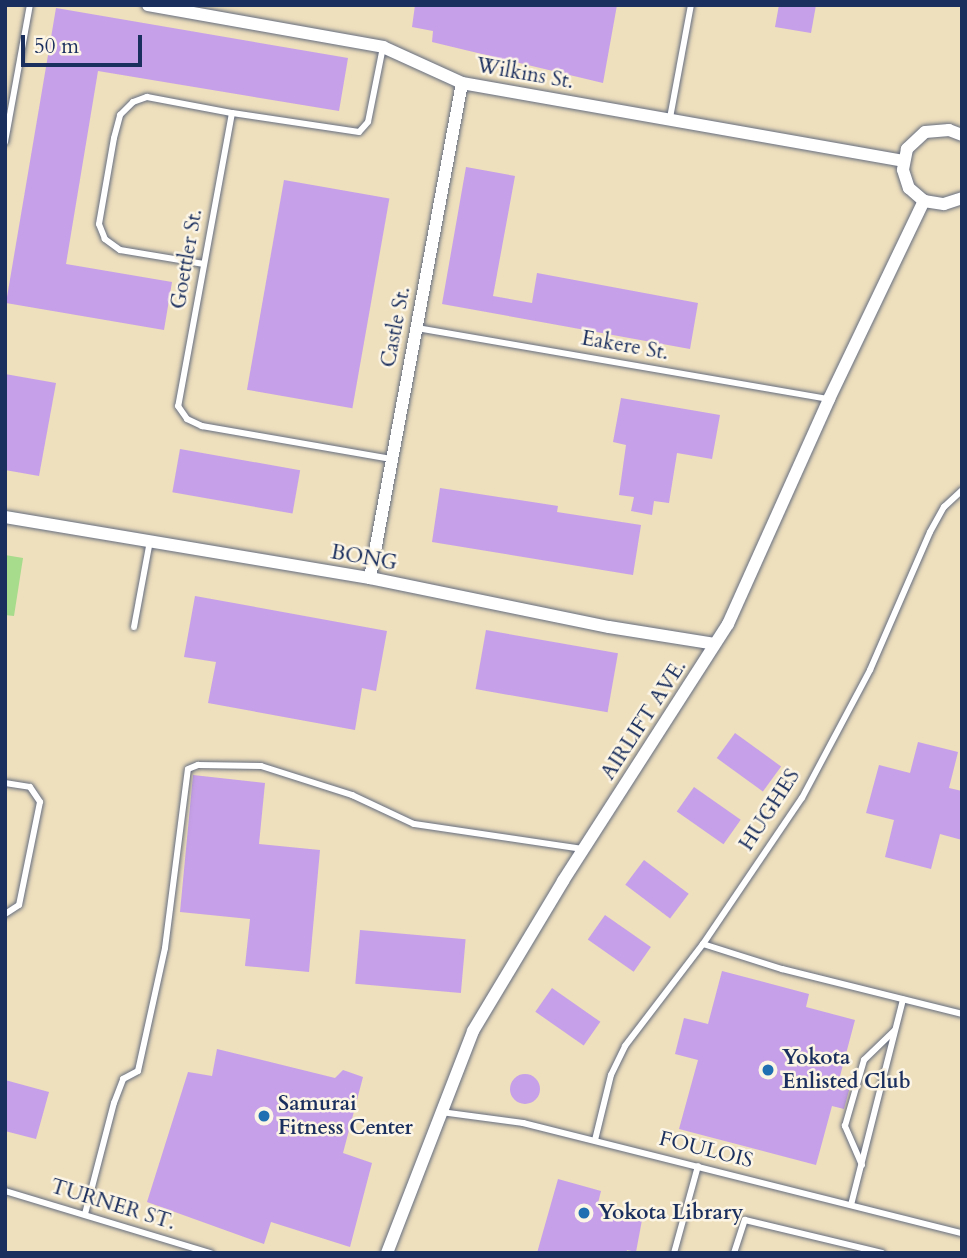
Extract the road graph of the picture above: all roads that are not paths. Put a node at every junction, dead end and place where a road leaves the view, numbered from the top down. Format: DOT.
graph roads {
  1 [pos="30,5"];
  2 [pos="148,5"];
  3 [pos="691,5"];
  4 [pos="383,47"];
  5 [pos="462,83"];
  6 [pos="232,113"];
  7 [pos="670,118"];
  8 [pos="961,133"];
  9 [pos="5,142"];
  10 [pos="903,161"];
  11 [pos="962,198"];
  12 [pos="924,201"];
  13 [pos="204,264"];
  14 [pos="415,328"];
  15 [pos="828,399"];
  16 [pos="391,458"];
  17 [pos="962,490"];
  18 [pos="5,517"];
  19 [pos="150,541"];
  20 [pos="370,578"];
  21 [pos="134,627"];
  22 [pos="715,644"];
  23 [pos="5,783"];
  24 [pos="584,849"];
  25 [pos="5,914"];
  26 [pos="703,944"];
  27 [pos="903,999"];
  28 [pos="962,1014"];
  29 [pos="896,1030"];
  30 [pos="439,1111"];
  31 [pos="595,1140"];
  32 [pos="698,1166"];
  33 [pos="863,1167"];
  34 [pos="5,1191"];
  35 [pos="851,1205"];
  36 [pos="85,1214"];
  37 [pos="962,1233"];
  38 [pos="211,1253"];
  39 [pos="387,1253"];
  40 [pos="674,1253"];
  41 [pos="734,1253"];
  42 [pos="882,1253"];
  1 -- 9 [label="lane"];
  2 -- 4 [label="street, Wilkins St."];
  3 -- 7 [label="lane"];
  4 -- 5 [label="street, Wilkins St."];
  4 -- 6 [label="lane"];
  5 -- 7 [label="street, Wilkins St."];
  5 -- 14 [label="street, Castle St."];
  6 -- 13 [label="lane, Goettler St."];
  6 -- 13 [label="lane"];
  7 -- 10 [label="street, Wilkins St."];
  8 -- 10 [label="street"];
  10 -- 12 [label="street"];
  11 -- 12 [label="street"];
  12 -- 15 [label="street, AIRLIFT AVE."];
  13 -- 16 [label="lane, Goettler St."];
  14 -- 15 [label="lane, Eakere St."];
  14 -- 16 [label="street, Castle St."];
  15 -- 22 [label="street, AIRLIFT AVE."];
  16 -- 20 [label="street, Castle St."];
  17 -- 26 [label="lane, HUGHES"];
  18 -- 19 [label="street, BONG"];
  19 -- 20 [label="street, BONG"];
  19 -- 21 [label="lane"];
  20 -- 22 [label="street, BONG"];
  22 -- 24 [label="street, AIRLIFT AVE."];
  23 -- 25 [label="lane"];
  24 -- 30 [label="street, AIRLIFT AVE."];
  24 -- 36 [label="lane"];
  26 -- 27 [label="lane"];
  26 -- 31 [label="lane, HUGHES"];
  27 -- 28 [label="lane"];
  27 -- 29 [label="lane"];
  29 -- 33 [label="lane"];
  29 -- 33 [label="lane"];
  30 -- 31 [label="lane, FOULOIS"];
  30 -- 39 [label="street, AIRLIFT AVE."];
  31 -- 32 [label="lane, FOULOIS"];
  32 -- 35 [label="lane, FOULOIS"];
  32 -- 40 [label="lane"];
  33 -- 35 [label="lane"];
  34 -- 36 [label="lane, TURNER ST."];
  35 -- 37 [label="lane, FOULOIS"];
  36 -- 38 [label="lane, TURNER ST."];
  41 -- 42 [label="lane"];
}
